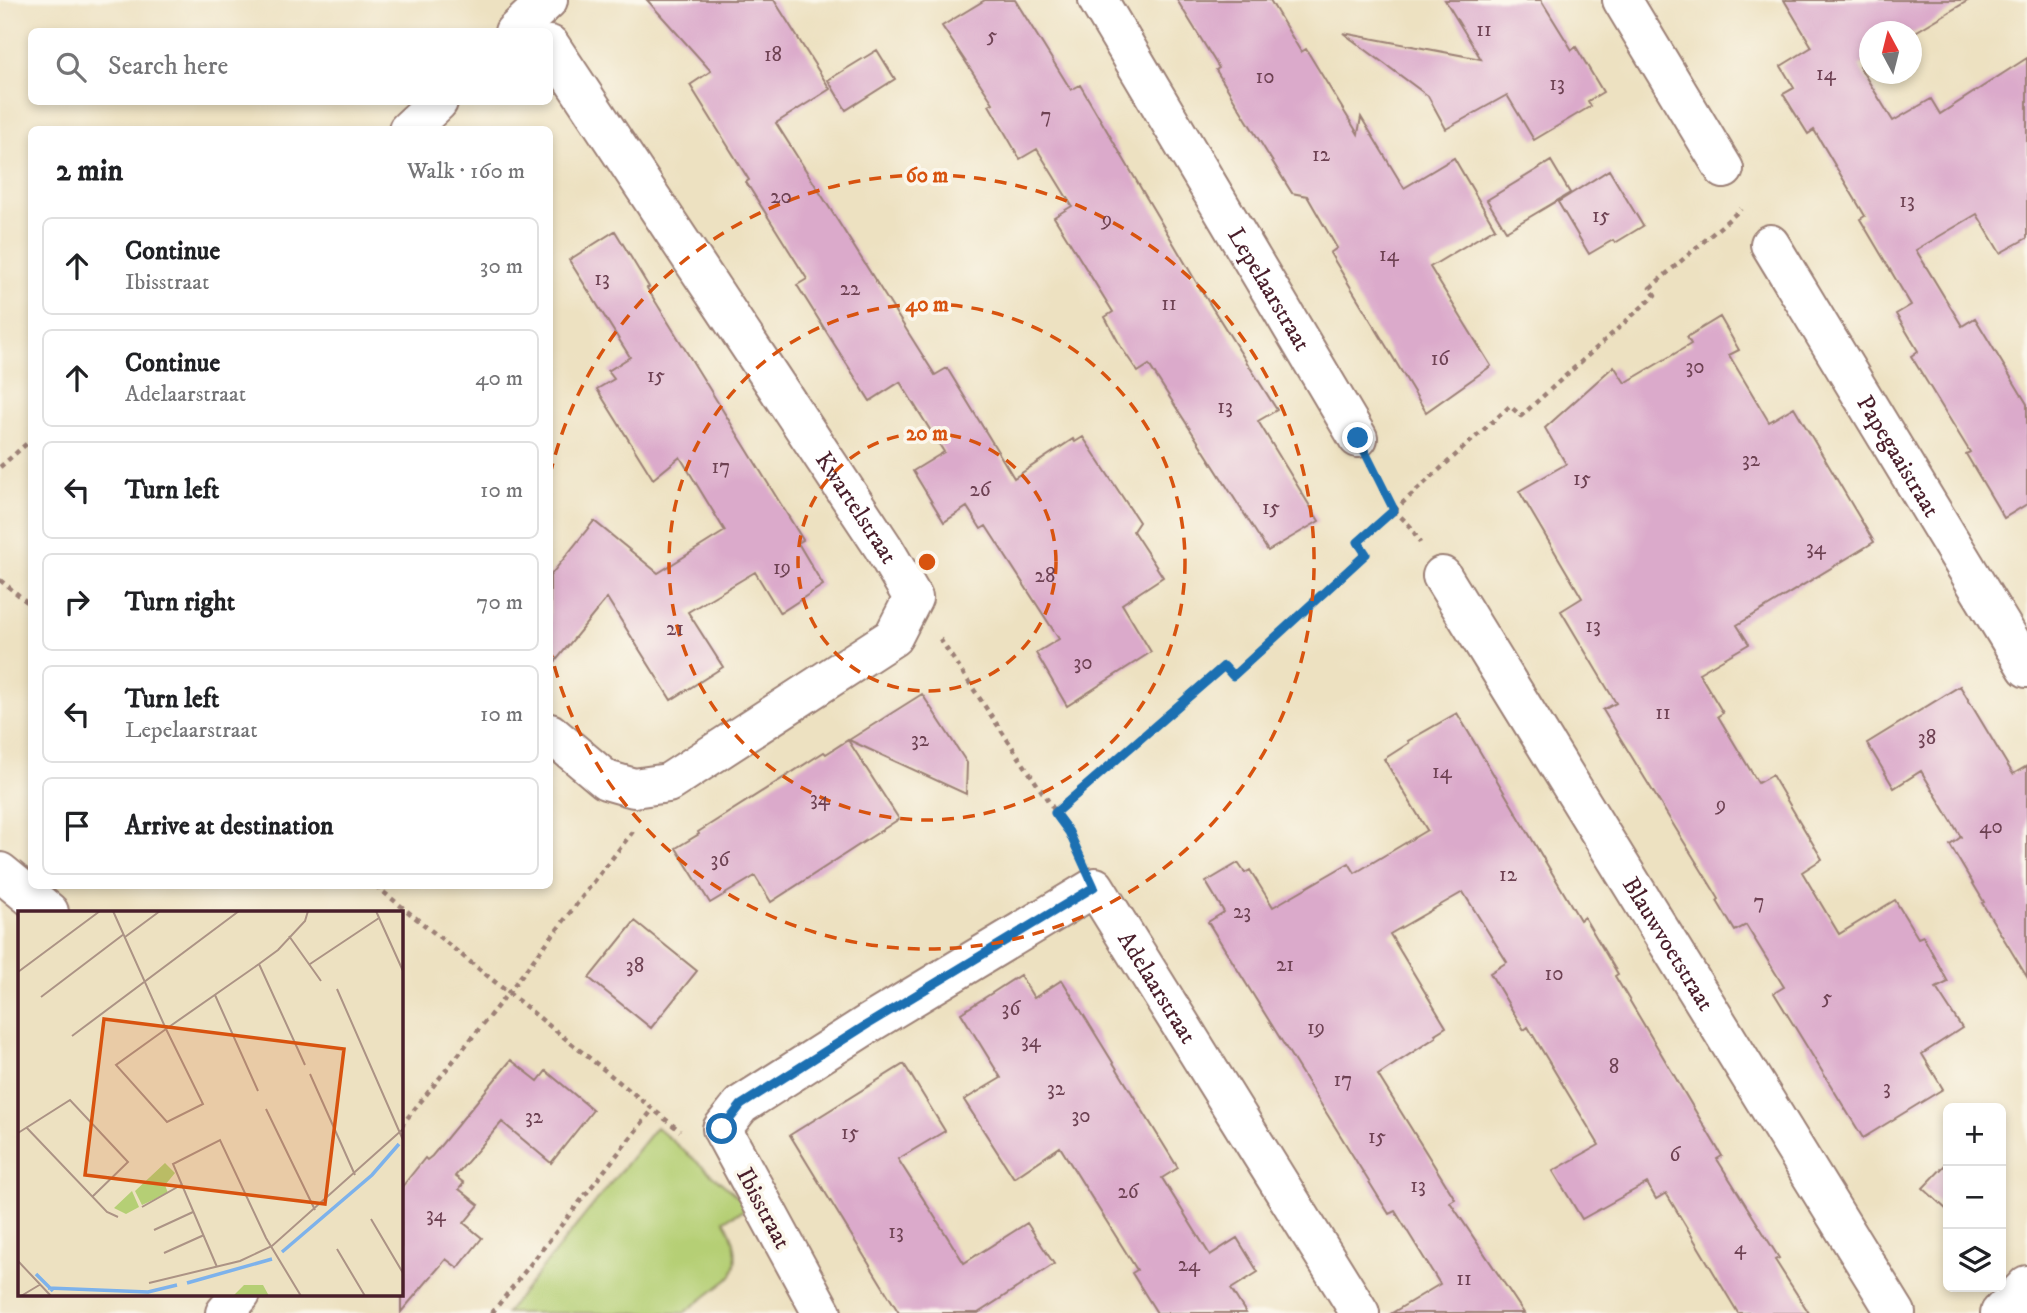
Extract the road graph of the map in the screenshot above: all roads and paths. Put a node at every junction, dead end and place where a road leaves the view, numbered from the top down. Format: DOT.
graph roads {
  1 [pos="1098,0"];
  2 [pos="1622,0"];
  3 [pos="553,50"];
  4 [pos="435,105"];
  5 [pos="412,126"];
  6 [pos="1724,169"];
  7 [pos="1745,206"];
  8 [pos="1770,244"];
  9 [pos="1358,438"];
  10 [pos="28,442"];
  11 [pos="0,467"];
  12 [pos="1394,510"];
  13 [pos="1442,576"];
  14 [pos="0,580"];
  15 [pos="913,598"];
  16 [pos="28,603"];
  17 [pos="2027,668"];
  18 [pos="553,735"];
  19 [pos="634,788"];
  20 [pos="1055,813"];
  21 [pos="0,872"];
  22 [pos="1094,887"];
  23 [pos="380,889"];
  24 [pos="48,911"];
  25 [pos="508,993"];
  26 [pos="653,1110"];
  27 [pos="402,1125"];
  28 [pos="722,1129"];
  29 [pos="2027,1285"];
  30 [pos="239,1296"];
  31 [pos="806,1308"];
  32 [pos="225,1313"];
  33 [pos="492,1313"];
  34 [pos="1360,1313"];
  35 [pos="1896,1313"];
  36 [pos="2000,1313"];
  1 -- 9 [label="street, Lepelaarstraat"];
  2 -- 6 [label="street"];
  3 -- 15 [label="street, Kwartelstraat"];
  4 -- 5 [label="street"];
  7 -- 12 [label="path"];
  8 -- 17 [label="street, Papegaaistraat"];
  9 -- 12 [label="path"];
  10 -- 11 [label="path"];
  12 -- 13 [label="path"];
  12 -- 20 [label="path"];
  13 -- 35 [label="street, Blauwvoetstraat"];
  14 -- 16 [label="path"];
  15 -- 19 [label="street"];
  15 -- 20 [label="path"];
  18 -- 19 [label="street"];
  19 -- 25 [label="path"];
  20 -- 22 [label="path"];
  21 -- 24 [label="street"];
  22 -- 28 [label="street"];
  22 -- 34 [label="street, Adelaarstraat"];
  23 -- 25 [label="path"];
  25 -- 26 [label="path"];
  25 -- 27 [label="path"];
  26 -- 28 [label="path"];
  26 -- 33 [label="path"];
  28 -- 31 [label="street, Ibisstraat"];
  29 -- 36 [label="street"];
  30 -- 32 [label="street"];
}
